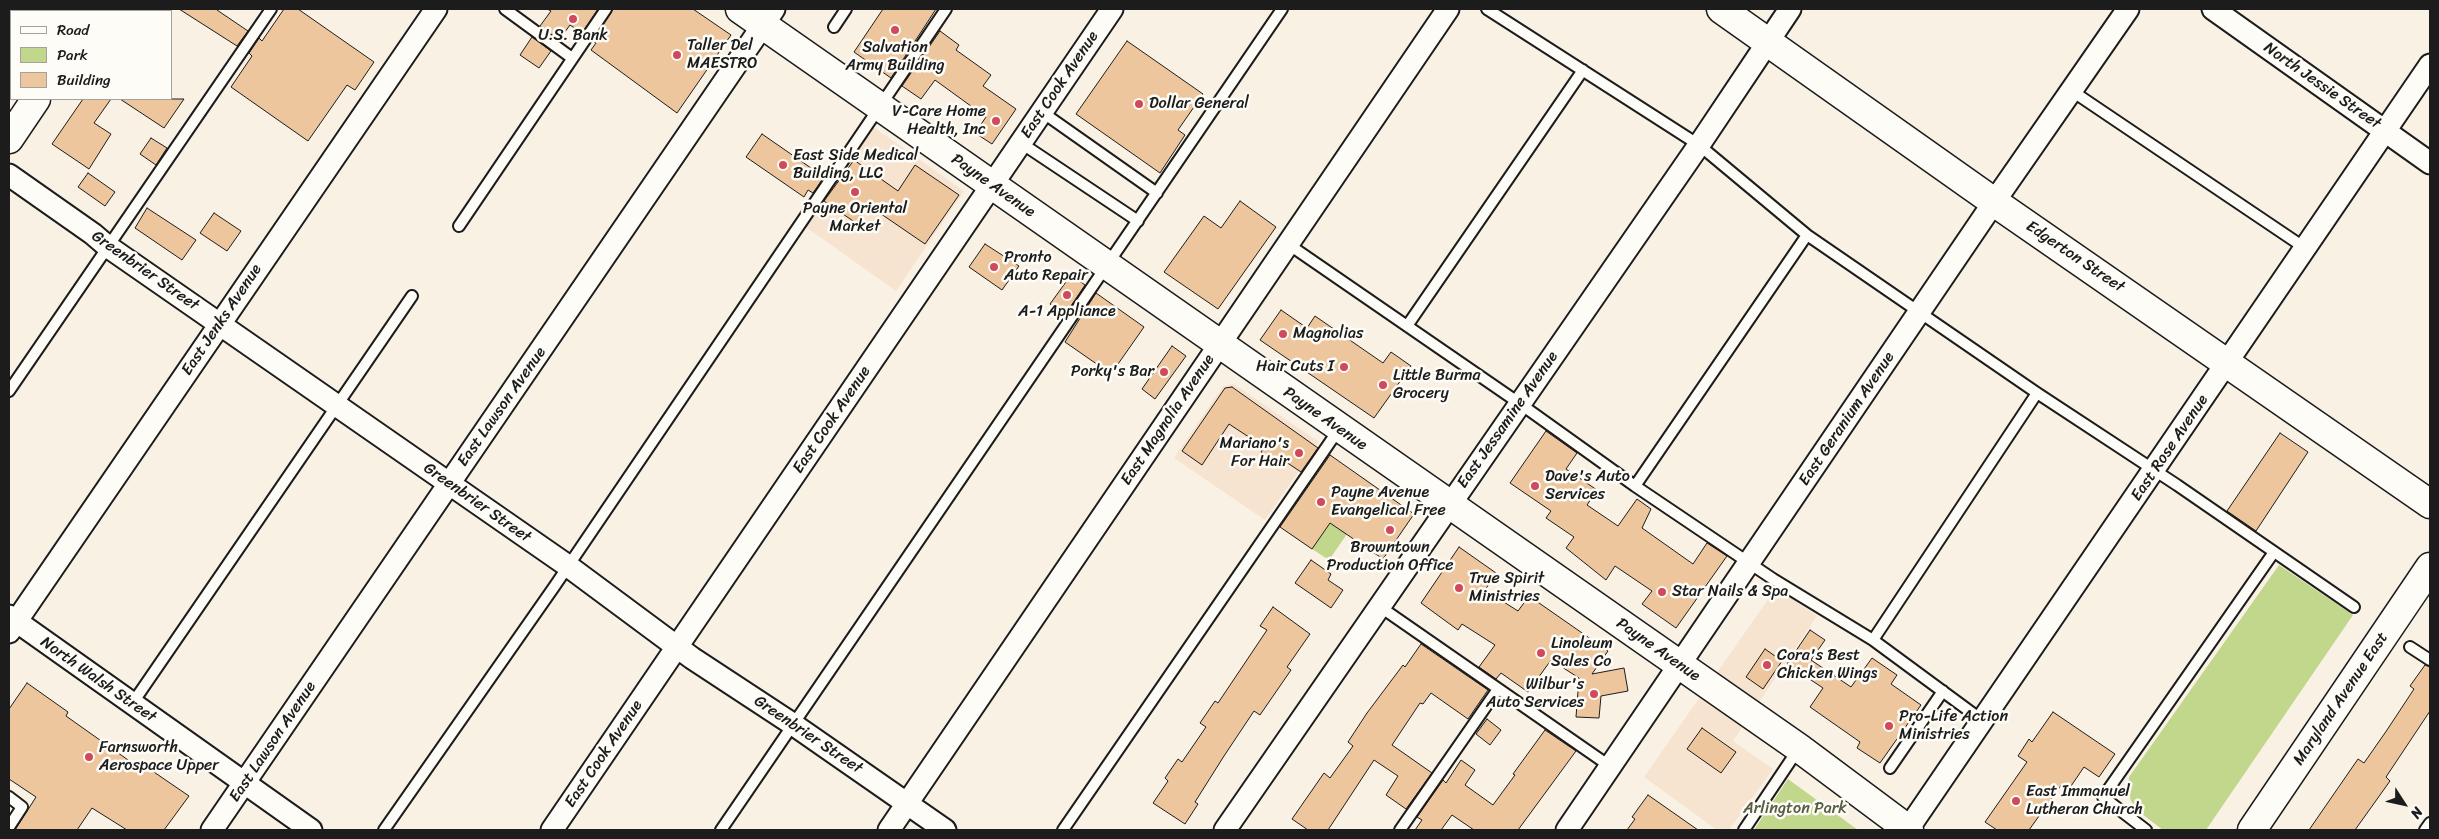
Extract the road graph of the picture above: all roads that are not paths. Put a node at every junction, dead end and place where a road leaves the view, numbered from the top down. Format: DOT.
graph roads {
  1 [pos="271,9"];
  2 [pos="436,9"];
  3 [pos="506,9"];
  4 [pos="606,9"];
  5 [pos="740,9"];
  6 [pos="846,9"];
  7 [pos="946,9"];
  8 [pos="1112,9"];
  9 [pos="1282,9"];
  10 [pos="1448,9"];
  11 [pos="1488,9"];
  12 [pos="1721,9"];
  13 [pos="1790,9"];
  14 [pos="2128,9"];
  15 [pos="2213,9"];
  16 [pos="768,17"];
  17 [pos="834,26"];
  18 [pos="1768,42"];
  19 [pos="572,58"];
  20 [pos="2430,65"];
  21 [pos="1584,70"];
  22 [pos="2072,91"];
  23 [pos="35,100"];
  24 [pos="880,105"];
  25 [pos="1042,112"];
  26 [pos="2385,130"];
  27 [pos="9,139"];
  28 [pos="1021,143"];
  29 [pos="1699,146"];
  30 [pos="2430,163"];
  31 [pos="9,175"];
  32 [pos="992,186"];
  33 [pos="1158,193"];
  34 [pos="1994,202"];
  35 [pos="1138,221"];
  36 [pos="459,226"];
  37 [pos="1807,235"];
  38 [pos="1288,244"];
  39 [pos="107,246"];
  40 [pos="2305,248"];
  41 [pos="1107,267"];
  42 [pos="412,296"];
  43 [pos="1920,311"];
  44 [pos="220,323"];
  45 [pos="1407,326"];
  46 [pos="1219,345"];
  47 [pos="2228,362"];
  48 [pos="9,391"];
  49 [pos="2037,393"];
  50 [pos="1519,402"];
  51 [pos="338,405"];
  52 [pos="1339,428"];
  53 [pos="2155,470"];
  54 [pos="449,484"];
  55 [pos="1636,486"];
  56 [pos="2430,504"];
  57 [pos="1449,505"];
  58 [pos="2274,552"];
  59 [pos="1750,562"];
  60 [pos="568,566"];
  61 [pos="2430,567"];
  62 [pos="1380,606"];
  63 [pos="2354,607"];
  64 [pos="11,623"];
  65 [pos="1872,640"];
  66 [pos="2410,646"];
  67 [pos="677,647"];
  68 [pos="2430,660"];
  69 [pos="1680,666"];
  70 [pos="1498,689"];
  71 [pos="1943,691"];
  72 [pos="132,704"];
  73 [pos="1983,720"];
  74 [pos="794,725"];
  75 [pos="1799,748"];
  76 [pos="1610,767"];
  77 [pos="1890,768"];
  78 [pos="245,784"];
  79 [pos="9,798"];
  80 [pos="907,804"];
  81 [pos="2430,823"];
  82 [pos="9,826"];
  83 [pos="212,830"];
  84 [pos="311,830"];
  85 [pos="384,830"];
  86 [pos="552,830"];
  87 [pos="721,830"];
  88 [pos="889,830"];
  89 [pos="945,830"];
  90 [pos="1063,830"];
  91 [pos="1226,830"];
  92 [pos="1400,830"];
  93 [pos="1567,830"];
  94 [pos="1744,830"];
  95 [pos="1909,830"];
  96 [pos="2146,830"];
  97 [pos="2252,830"];
  98 [pos="2425,830"];
  1 -- 39 [label="lane"];
  2 -- 44 [label="street, East Jenks Avenue"];
  3 -- 19 [label="lane"];
  4 -- 19 [label="lane"];
  5 -- 16 [label="street, Payne Avenue"];
  6 -- 17 [label="lane"];
  7 -- 24 [label="lane"];
  8 -- 25 [label="street, East Cook Avenue"];
  9 -- 33 [label="lane"];
  10 -- 38 [label="street, East Magnolia Avenue"];
  11 -- 21 [label="lane"];
  12 -- 18 [label="street, Edgerton Street"];
  13 -- 18 [label="street, East Jessamine Avenue"];
  14 -- 22 [label="street, East Geranium Avenue"];
  15 -- 26 [label="street, North Jessie Street"];
  16 -- 24 [label="street, Payne Avenue"];
  16 -- 54 [label="street, East Lawson Avenue"];
  18 -- 29 [label="street, East Jessamine Avenue"];
  18 -- 34 [label="street, Edgerton Street"];
  19 -- 36 [label="lane"];
  20 -- 26 [label="street, East Rose Avenue"];
  21 -- 29 [label="lane"];
  21 -- 45 [label="lane"];
  22 -- 34 [label="street, East Geranium Avenue"];
  22 -- 40 [label="lane"];
  23 -- 27 [label="street"];
  24 -- 32 [label="street, Payne Avenue"];
  24 -- 60 [label="lane"];
  25 -- 28 [label="street, East Cook Avenue"];
  25 -- 33 [label="lane"];
  26 -- 30 [label="street, North Jessie Street"];
  26 -- 40 [label="street, East Rose Avenue"];
  28 -- 32 [label="street, East Cook Avenue"];
  28 -- 35 [label="lane"];
  29 -- 37 [label="lane"];
  29 -- 50 [label="street, East Jessamine Avenue"];
  31 -- 39 [label="street, Greenbrier Street"];
  32 -- 41 [label="street, Payne Avenue"];
  32 -- 67 [label="street, East Cook Avenue"];
  33 -- 35 [label="lane"];
  34 -- 43 [label="street, East Geranium Avenue"];
  34 -- 47 [label="street, Edgerton Street"];
  35 -- 41 [label="lane"];
  37 -- 43 [label="lane"];
  37 -- 55 [label="lane"];
  38 -- 45 [label="lane"];
  38 -- 46 [label="street, East Magnolia Avenue"];
  39 -- 44 [label="street, Greenbrier Street"];
  39 -- 48 [label="lane"];
  40 -- 47 [label="street, East Rose Avenue"];
  41 -- 46 [label="street, Payne Avenue"];
  41 -- 74 [label="lane"];
  42 -- 51 [label="lane"];
  43 -- 49 [label="lane"];
  43 -- 59 [label="street, East Geranium Avenue"];
  44 -- 51 [label="street, Greenbrier Street"];
  44 -- 64 [label="street, East Jenks Avenue"];
  45 -- 50 [label="lane"];
  46 -- 52 [label="street, Payne Avenue"];
  46 -- 80 [label="street, East Magnolia Avenue"];
  47 -- 53 [label="street, East Rose Avenue"];
  47 -- 56 [label="street, Edgerton Street"];
  49 -- 53 [label="lane"];
  49 -- 65 [label="lane"];
  50 -- 55 [label="lane"];
  50 -- 57 [label="street, East Jessamine Avenue"];
  51 -- 54 [label="street, Greenbrier Street"];
  51 -- 72 [label="lane"];
  52 -- 57 [label="street, Payne Avenue"];
  52 -- 90 [label="lane"];
  53 -- 58 [label="lane"];
  53 -- 73 [label="street, East Rose Avenue"];
  54 -- 60 [label="street, Greenbrier Street"];
  54 -- 78 [label="street, East Lawson Avenue"];
  55 -- 59 [label="lane"];
  57 -- 62 [label="street, East Jessamine Avenue"];
  57 -- 69 [label="street, Payne Avenue"];
  58 -- 63 [label="lane"];
  58 -- 96 [label="lane"];
  59 -- 65 [label="lane"];
  59 -- 69 [label="street, East Geranium Avenue"];
  60 -- 67 [label="street, Greenbrier Street"];
  60 -- 85 [label="lane"];
  61 -- 97 [label="street, Maryland Avenue East"];
  62 -- 70 [label="lane"];
  62 -- 91 [label="street, East Jessamine Avenue"];
  64 -- 72 [label="street, North Walsh Street"];
  65 -- 71 [label="lane"];
  66 -- 68 [label="lane"];
  67 -- 74 [label="street, Greenbrier Street"];
  67 -- 86 [label="street, East Cook Avenue"];
  69 -- 75 [label="street, Payne Avenue"];
  69 -- 76 [label="street, East Geranium Avenue"];
  70 -- 76 [label="lane"];
  70 -- 92 [label="lane"];
  71 -- 73 [label="lane"];
  71 -- 77 [label="lane"];
  72 -- 78 [label="street, North Walsh Street"];
  73 -- 95 [label="street, East Rose Avenue"];
  74 -- 80 [label="street, Greenbrier Street"];
  74 -- 87 [label="lane"];
  75 -- 94 [label="lane"];
  75 -- 95 [label="street, Payne Avenue"];
  76 -- 93 [label="street, East Geranium Avenue"];
  78 -- 83 [label="street, East Lawson Avenue"];
  78 -- 84 [label="street, North Walsh Street"];
  79 -- 82 [label="lane"];
  80 -- 88 [label="street, East Magnolia Avenue"];
  80 -- 89 [label="street, Greenbrier Street"];
  81 -- 98 [label="lane"];
}
